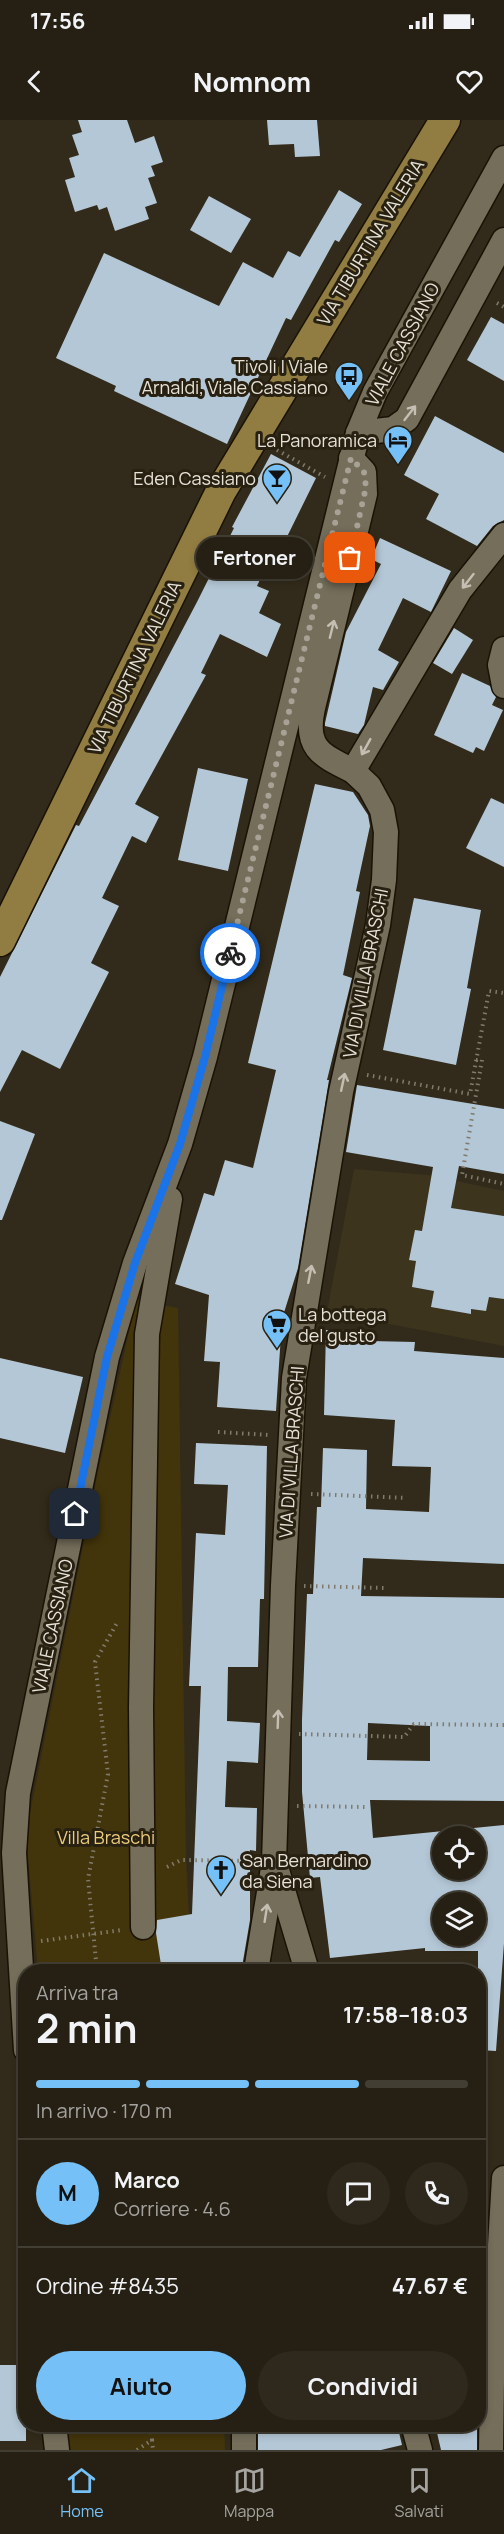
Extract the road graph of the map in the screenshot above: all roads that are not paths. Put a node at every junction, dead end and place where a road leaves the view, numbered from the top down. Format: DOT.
graph roads {
  1 [pos="445,120"];
  2 [pos="504,158"];
  3 [pos="504,240"];
  4 [pos="358,433"];
  5 [pos="351,458"];
  6 [pos="504,535"];
  7 [pos="504,648"];
  8 [pos="504,686"];
  9 [pos="353,771"];
  10 [pos="0,941"];
  11 [pos="180,1144"];
  12 [pos="274,1862"];
  13 [pos="143,1927"];
  14 [pos="20,1964"];
  15 [pos="257,1964"];
  16 [pos="305,1964"];
  17 [pos="504,2178"];
  18 [pos="55,2432"];
  19 [pos="244,2432"];
  20 [pos="415,2432"];
  21 [pos="57,2450"];
  22 [pos="244,2450"];
  23 [pos="420,2450"];
  24 [pos="491,2450"];
  1 -- 10 [label="main road, VIA TIBURTINA VALERIA"];
  2 -- 4 [label="street, VIALE CASSIANO"];
  4 -- 3 [label="street, one-way"];
  4 -- 5 [label="street, VIALE CASSIANO"];
  9 -- 5 [label="street, VIA DI VILLA BRASCHI, one-way"];
  5 -- 11 [label="street, VIALE CASSIANO"];
  6 -- 9 [label="street, one-way"];
  7 -- 8 [label="street"];
  12 -- 9 [label="street, VIA DI VILLA BRASCHI, one-way"];
  11 -- 13 [label="street"];
  11 -- 14 [label="street, VIALE CASSIANO"];
  15 -- 12 [label="street, VIA DI VILLA BRASCHI, one-way"];
  12 -- 16 [label="street"];
  17 -- 24 [label="street"];
  18 -- 21 [label="street"];
  19 -- 22 [label="street"];
  20 -- 23 [label="street"];
}
